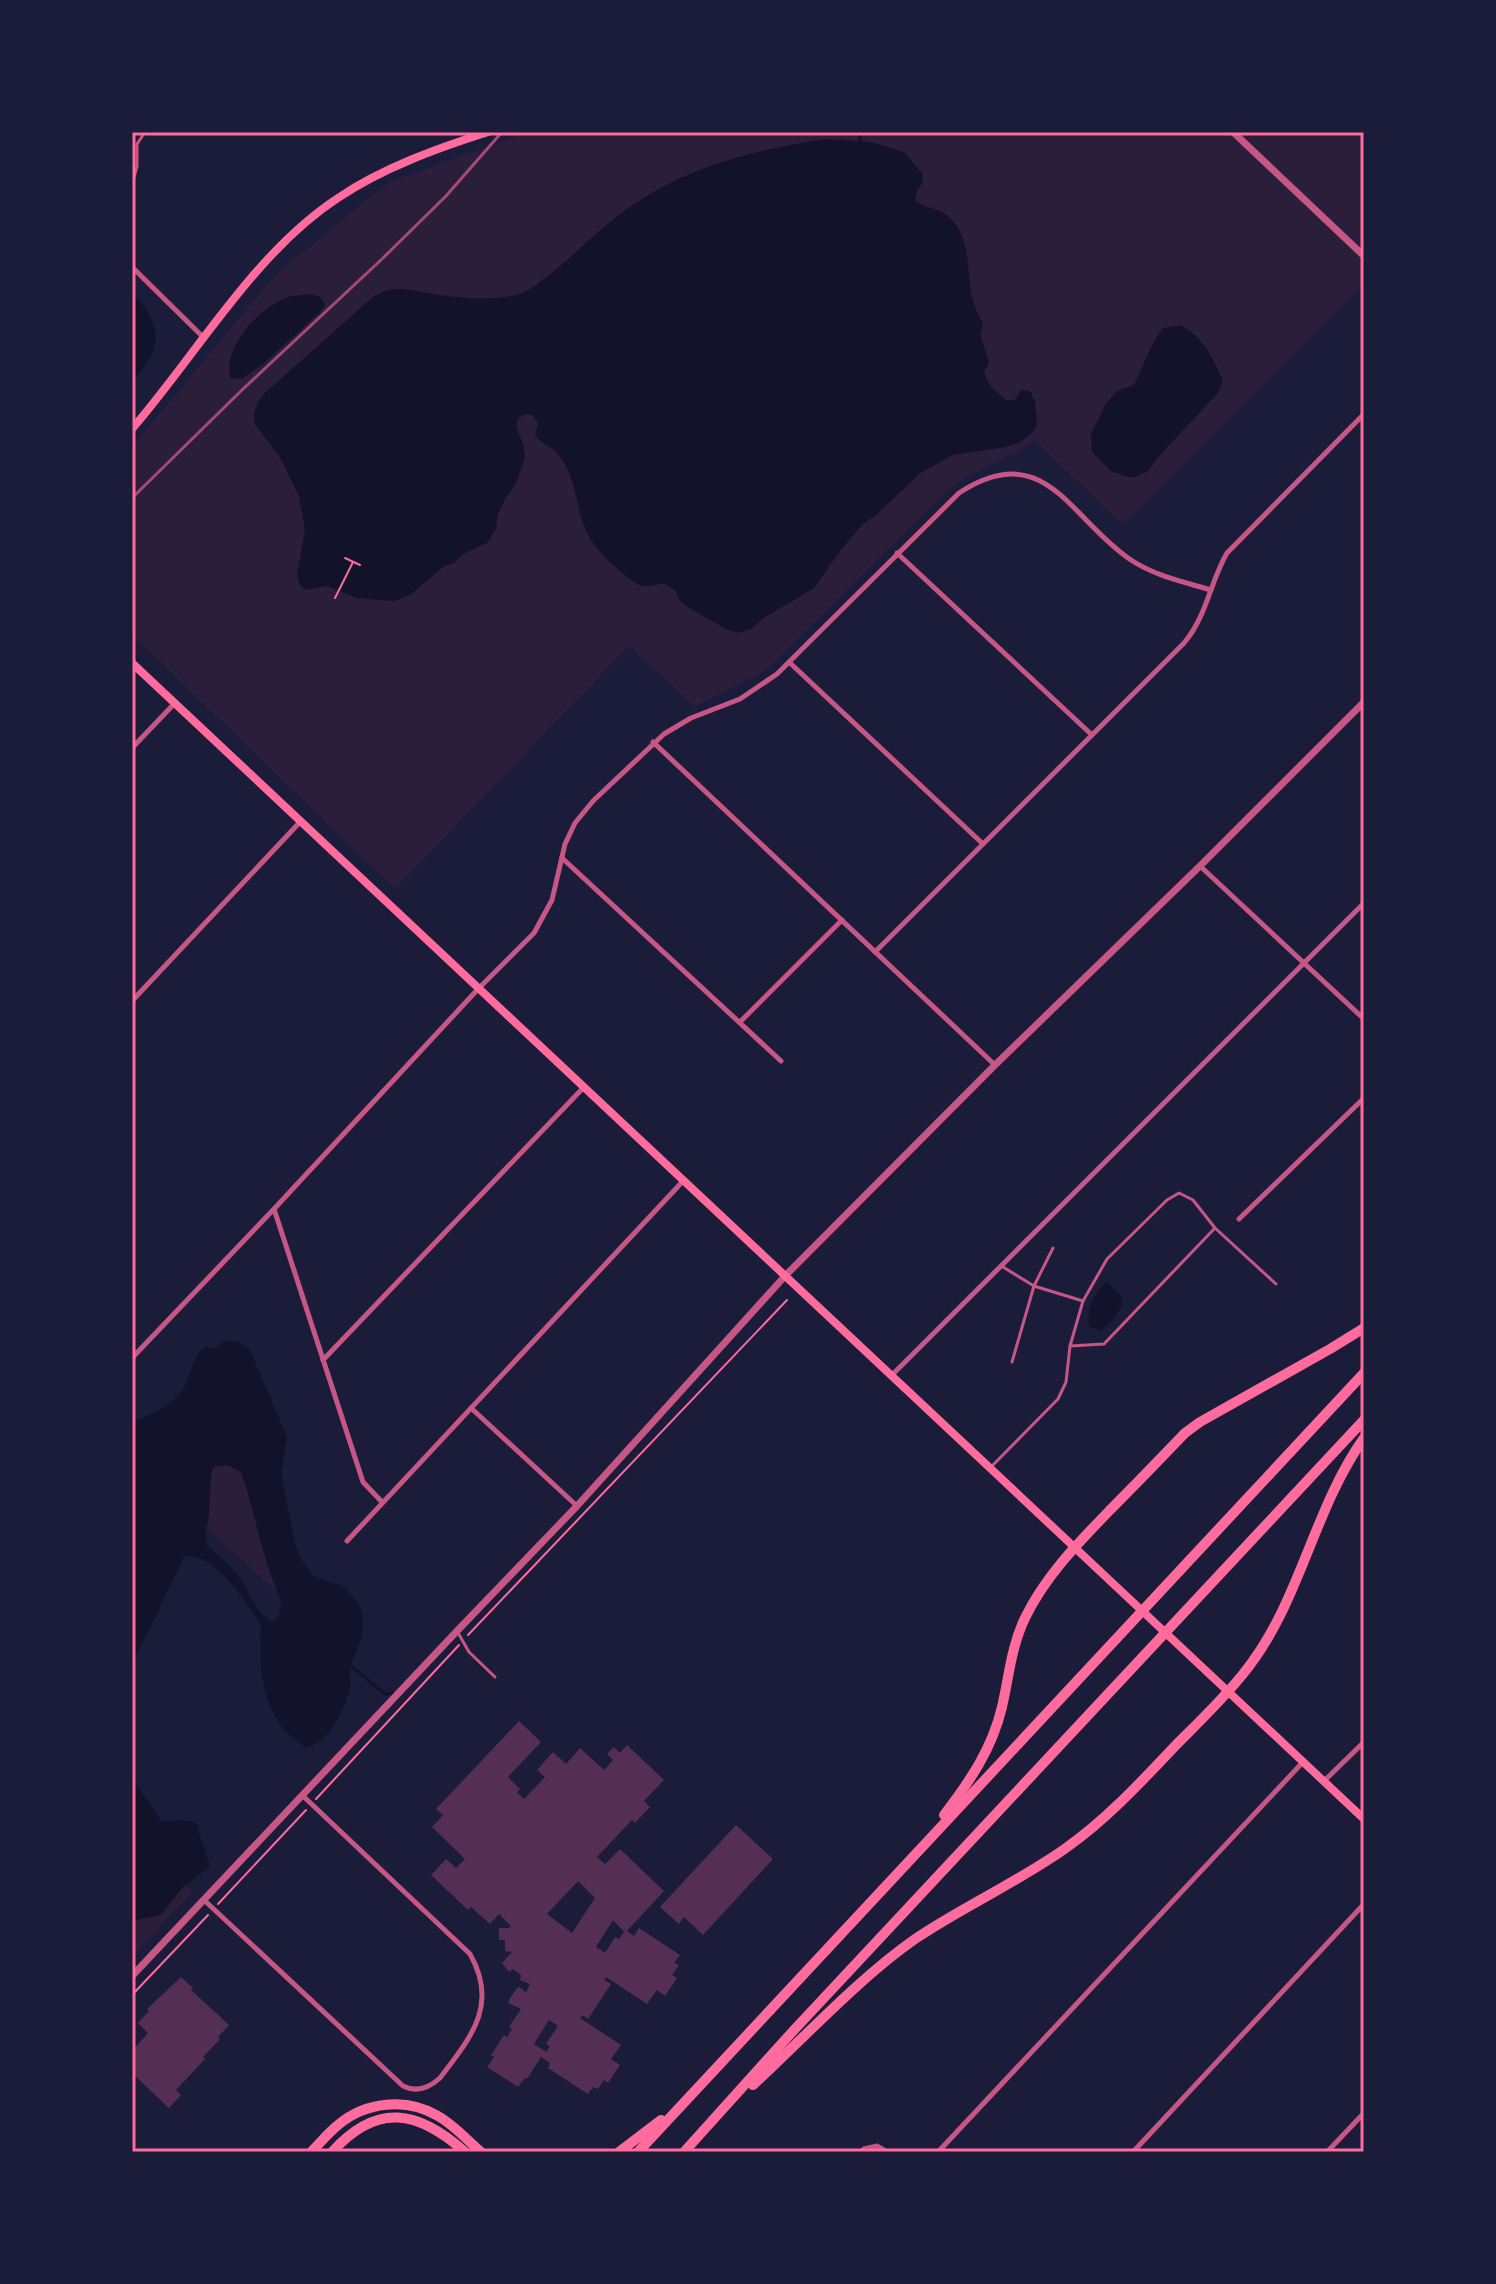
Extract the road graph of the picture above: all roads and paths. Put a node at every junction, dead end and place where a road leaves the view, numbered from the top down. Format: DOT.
graph roads {
  1 [pos="145,132"];
  2 [pos="488,132"];
  3 [pos="1233,132"];
  4 [pos="132,185"];
  5 [pos="1364,256"];
  6 [pos="132,267"];
  7 [pos="205,339"];
  8 [pos="1364,414"];
  9 [pos="132,429"];
  10 [pos="897,553"];
  11 [pos="345,558"];
  12 [pos="353,562"];
  13 [pos="360,565"];
  14 [pos="1211,590"];
  15 [pos="335,598"];
  16 [pos="789,662"];
  17 [pos="132,663"];
  18 [pos="1364,702"];
  19 [pos="174,704"];
  20 [pos="1092,735"];
  21 [pos="653,742"];
  22 [pos="132,748"];
  23 [pos="300,822"];
  24 [pos="983,844"];
  25 [pos="562,858"];
  26 [pos="1200,866"];
  27 [pos="1364,903"];
  28 [pos="842,920"];
  29 [pos="875,952"];
  30 [pos="1303,964"];
  31 [pos="479,988"];
  32 [pos="132,1001"];
  33 [pos="1364,1019"];
  34 [pos="740,1022"];
  35 [pos="781,1061"];
  36 [pos="995,1065"];
  37 [pos="584,1087"];
  38 [pos="1364,1098"];
  39 [pos="684,1180"];
  40 [pos="274,1209"];
  41 [pos="1239,1219"];
  42 [pos="1215,1228"];
  43 [pos="1053,1248"];
  44 [pos="1001,1266"];
  45 [pos="785,1276"];
  46 [pos="1276,1284"];
  47 [pos="1034,1286"];
  48 [pos="1083,1301"];
  49 [pos="1364,1328"];
  50 [pos="1070,1346"];
  51 [pos="132,1358"];
  52 [pos="323,1360"];
  53 [pos="1012,1362"];
  54 [pos="1364,1373"];
  55 [pos="892,1375"];
  56 [pos="471,1408"];
  57 [pos="1364,1420"];
  58 [pos="1364,1438"];
  59 [pos="991,1467"];
  60 [pos="382,1502"];
  61 [pos="577,1506"];
  62 [pos="347,1541"];
  63 [pos="1073,1547"];
  64 [pos="457,1631"];
  65 [pos="495,1677"];
  66 [pos="1227,1692"];
  67 [pos="1364,1742"];
  68 [pos="1303,1762"];
  69 [pos="1324,1781"];
  70 [pos="302,1795"];
  71 [pos="1364,1819"];
  72 [pos="909,1861"];
  73 [pos="204,1900"];
  74 [pos="1364,1904"];
  75 [pos="132,1976"];
  76 [pos="693,2094"];
  77 [pos="1364,2113"];
  78 [pos="708,2126"];
  79 [pos="311,2152"];
  80 [pos="332,2152"];
  81 [pos="465,2152"];
  82 [pos="481,2152"];
  83 [pos="619,2152"];
  84 [pos="638,2152"];
  85 [pos="684,2152"];
  86 [pos="861,2152"];
  87 [pos="887,2152"];
  88 [pos="938,2152"];
  89 [pos="1133,2152"];
  90 [pos="1327,2152"];
  1 -- 4 [label="lane"];
  2 -- 7 [label="main road"];
  3 -- 5 [label="street"];
  6 -- 7 [label="street"];
  7 -- 9 [label="main road"];
  8 -- 14 [label="street"];
  10 -- 14 [label="street"];
  10 -- 16 [label="street"];
  10 -- 20 [label="street"];
  11 -- 12 [label="path"];
  12 -- 13 [label="path"];
  12 -- 15 [label="path"];
  14 -- 20 [label="street"];
  16 -- 21 [label="street"];
  16 -- 24 [label="street"];
  17 -- 19 [label="main road"];
  18 -- 26 [label="street"];
  19 -- 22 [label="street"];
  19 -- 23 [label="main road"];
  20 -- 24 [label="street"];
  21 -- 25 [label="street"];
  21 -- 28 [label="street"];
  23 -- 31 [label="main road"];
  23 -- 32 [label="street"];
  24 -- 29 [label="street"];
  25 -- 31 [label="street"];
  25 -- 34 [label="street"];
  26 -- 30 [label="street"];
  26 -- 36 [label="street"];
  27 -- 30 [label="street"];
  28 -- 29 [label="street"];
  28 -- 34 [label="street"];
  29 -- 36 [label="street"];
  30 -- 33 [label="street"];
  30 -- 44 [label="street"];
  31 -- 37 [label="main road"];
  31 -- 40 [label="street"];
  34 -- 35 [label="street"];
  36 -- 45 [label="street"];
  37 -- 39 [label="main road"];
  37 -- 52 [label="street"];
  38 -- 41 [label="street"];
  39 -- 45 [label="main road"];
  39 -- 56 [label="street"];
  40 -- 51 [label="street"];
  40 -- 52 [label="street"];
  42 -- 46 [label="lane"];
  42 -- 48 [label="lane"];
  42 -- 50 [label="lane"];
  43 -- 47 [label="lane"];
  44 -- 47 [label="lane"];
  44 -- 55 [label="street"];
  45 -- 55 [label="main road"];
  45 -- 61 [label="street"];
  47 -- 48 [label="lane"];
  47 -- 53 [label="lane"];
  48 -- 50 [label="lane"];
  49 -- 63 [label="highway"];
  50 -- 59 [label="lane"];
  52 -- 60 [label="street"];
  54 -- 72 [label="highway"];
  55 -- 59 [label="main road"];
  56 -- 60 [label="street"];
  56 -- 61 [label="street"];
  57 -- 78 [label="highway"];
  58 -- 66 [label="highway"];
  59 -- 63 [label="main road"];
  60 -- 62 [label="street"];
  61 -- 64 [label="street"];
  63 -- 66 [label="main road"];
  63 -- 72 [label="highway"];
  64 -- 65 [label="lane"];
  64 -- 70 [label="street"];
  66 -- 68 [label="main road"];
  66 -- 78 [label="highway"];
  67 -- 69 [label="street"];
  68 -- 69 [label="main road"];
  68 -- 88 [label="street"];
  69 -- 71 [label="main road"];
  70 -- 73 [label="street"];
  70 -- 73 [label="street"];
  72 -- 76 [label="highway"];
  73 -- 75 [label="street"];
  74 -- 89 [label="street"];
  76 -- 83 [label="highway"];
  76 -- 84 [label="highway"];
  77 -- 90 [label="street"];
  78 -- 85 [label="highway"];
  79 -- 82 [label="highway"];
  80 -- 81 [label="highway"];
  86 -- 87 [label="street"];
}
